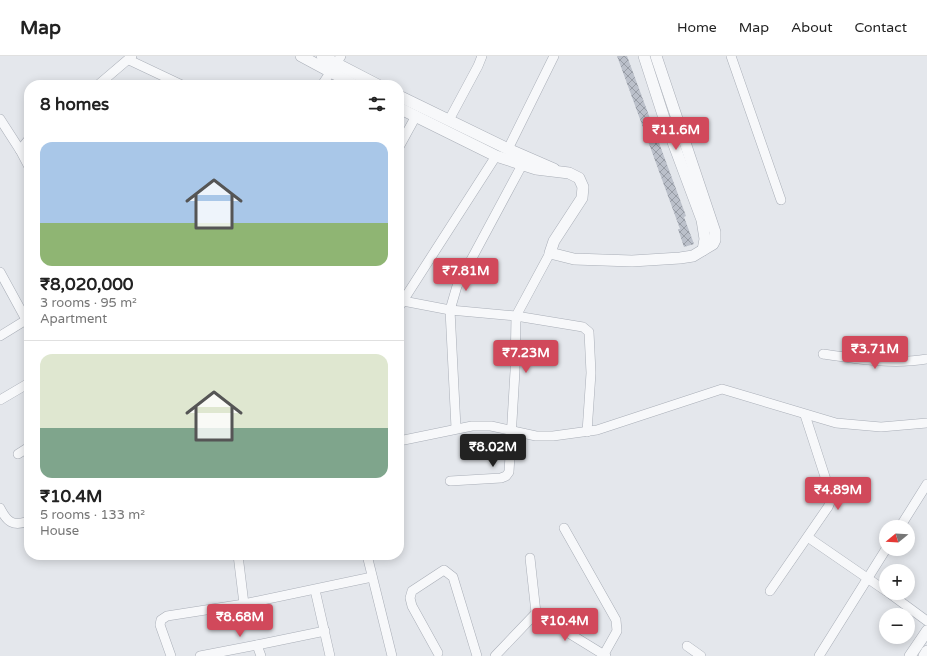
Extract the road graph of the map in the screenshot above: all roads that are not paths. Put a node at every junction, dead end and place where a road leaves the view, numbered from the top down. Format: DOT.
graph roads {
  1 [pos="301,56"];
  2 [pos="322,56"];
  3 [pos="482,56"];
  4 [pos="554,56"];
  5 [pos="644,56"];
  6 [pos="656,56"];
  7 [pos="731,56"];
  8 [pos="130,58"];
  9 [pos="336,64"];
  10 [pos="104,80"];
  11 [pos="172,80"];
  12 [pos="325,80"];
  13 [pos="350,80"];
  14 [pos="368,80"];
  15 [pos="404,98"];
  16 [pos="404,110"];
  17 [pos="416,116"];
  18 [pos="0,119"];
  19 [pos="449,120"];
  20 [pos="404,138"];
  21 [pos="24,145"];
  22 [pos="508,149"];
  23 [pos="20,150"];
  24 [pos="496,156"];
  25 [pos="24,158"];
  26 [pos="522,165"];
  27 [pos="560,172"];
  28 [pos="781,200"];
  29 [pos="703,250"];
  30 [pos="550,253"];
  31 [pos="0,272"];
  32 [pos="404,299"];
  33 [pos="404,304"];
  34 [pos="450,310"];
  35 [pos="24,315"];
  36 [pos="516,316"];
  37 [pos="24,324"];
  38 [pos="0,336"];
  39 [pos="823,354"];
  40 [pos="927,359"];
  41 [pos="24,386"];
  42 [pos="0,400"];
  43 [pos="805,415"];
  44 [pos="927,423"];
  45 [pos="456,428"];
  46 [pos="512,431"];
  47 [pos="587,432"];
  48 [pos="404,440"];
  49 [pos="24,450"];
  50 [pos="18,454"];
  51 [pos="450,481"];
  52 [pos="927,484"];
  53 [pos="0,508"];
  54 [pos="904,520"];
  55 [pos="24,522"];
  56 [pos="564,528"];
  57 [pos="809,538"];
  58 [pos="882,556"];
  59 [pos="530,558"];
  60 [pos="239,560"];
  61 [pos="368,560"];
  62 [pos="372,577"];
  63 [pos="868,577"];
  64 [pos="879,586"];
  65 [pos="315,590"];
  66 [pos="770,591"];
  67 [pos="898,600"];
  68 [pos="244,604"];
  69 [pos="536,613"];
  70 [pos="927,621"];
  71 [pos="325,631"];
  72 [pos="927,631"];
  73 [pos="257,645"];
  74 [pos="687,646"];
  75 [pos="927,652"];
  76 [pos="438,653"];
  77 [pos="211,655"];
  78 [pos="604,655"];
  79 [pos="171,656"];
  80 [pos="200,656"];
  81 [pos="261,656"];
  82 [pos="330,656"];
  83 [pos="392,656"];
  84 [pos="477,656"];
  85 [pos="494,656"];
  86 [pos="701,656"];
  87 [pos="819,656"];
  88 [pos="910,656"];
  89 [pos="924,656"];
  1 -- 9 [label="street"];
  2 -- 9 [label="street"];
  3 -- 19 [label="street"];
  4 -- 22 [label="street"];
  5 -- 29 [label="street"];
  6 -- 29 [label="street"];
  7 -- 28 [label="street"];
  8 -- 10 [label="street"];
  8 -- 11 [label="street"];
  9 -- 12 [label="street"];
  9 -- 13 [label="street"];
  9 -- 14 [label="street"];
  15 -- 19 [label="street"];
  16 -- 17 [label="street"];
  17 -- 20 [label="street"];
  17 -- 24 [label="street"];
  18 -- 23 [label="street"];
  19 -- 22 [label="street"];
  21 -- 23 [label="street"];
  22 -- 27 [label="street"];
  23 -- 25 [label="street"];
  24 -- 26 [label="street"];
  24 -- 32 [label="street"];
  26 -- 27 [label="street"];
  26 -- 34 [label="street"];
  27 -- 30 [label="street"];
  29 -- 30 [label="street"];
  30 -- 36 [label="street"];
  31 -- 35 [label="street"];
  33 -- 34 [label="street"];
  34 -- 36 [label="street"];
  34 -- 45 [label="street"];
  36 -- 46 [label="street"];
  36 -- 47 [label="street"];
  37 -- 38 [label="street"];
  39 -- 40 [label="street"];
  41 -- 42 [label="street"];
  43 -- 44 [label="street"];
  43 -- 47 [label="street"];
  43 -- 57 [label="street"];
  45 -- 46 [label="street"];
  45 -- 48 [label="street"];
  46 -- 47 [label="street"];
  46 -- 51 [label="street"];
  49 -- 50 [label="street"];
  52 -- 54 [label="street"];
  53 -- 55 [label="street"];
  56 -- 78 [label="street"];
  57 -- 63 [label="street"];
  57 -- 66 [label="street"];
  58 -- 63 [label="street"];
  59 -- 69 [label="street"];
  60 -- 68 [label="street"];
  61 -- 62 [label="street"];
  62 -- 65 [label="street"];
  62 -- 83 [label="street"];
  63 -- 64 [label="street"];
  63 -- 87 [label="street"];
  65 -- 68 [label="street"];
  65 -- 71 [label="street"];
  67 -- 70 [label="street"];
  68 -- 79 [label="street"];
  69 -- 78 [label="street"];
  69 -- 85 [label="street"];
  71 -- 73 [label="street"];
  71 -- 82 [label="street"];
  72 -- 88 [label="street"];
  73 -- 77 [label="street"];
  73 -- 81 [label="street"];
  74 -- 86 [label="street"];
  75 -- 89 [label="street"];
  76 -- 84 [label="street"];
  77 -- 80 [label="street"];
}
